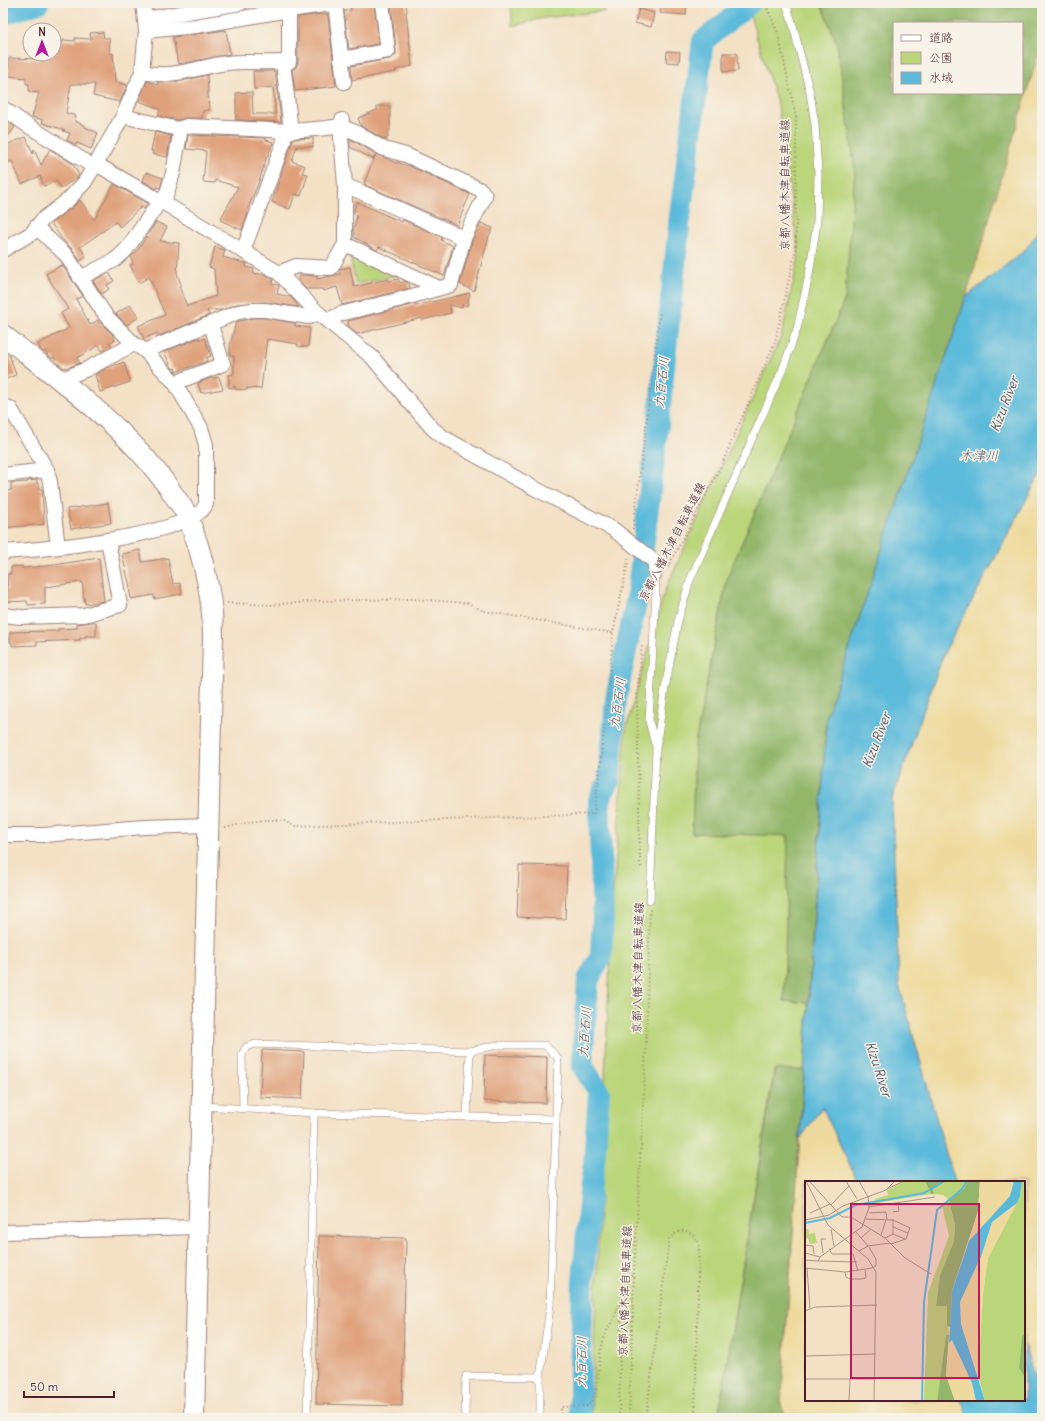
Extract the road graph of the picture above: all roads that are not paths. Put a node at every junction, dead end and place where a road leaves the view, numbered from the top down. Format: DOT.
graph roads {
  1 [pos="241,3"];
  2 [pos="335,3"];
  3 [pos="338,3"];
  4 [pos="382,3"];
  5 [pos="786,3"];
  6 [pos="289,10"];
  7 [pos="144,16"];
  8 [pos="341,59"];
  9 [pos="283,62"];
  10 [pos="142,72"];
  11 [pos="344,82"];
  12 [pos="3,108"];
  13 [pos="122,116"];
  14 [pos="341,123"];
  15 [pos="178,129"];
  16 [pos="288,131"];
  17 [pos="96,164"];
  18 [pos="345,185"];
  19 [pos="162,202"];
  20 [pos="36,227"];
  21 [pos="464,238"];
  22 [pos="345,244"];
  23 [pos="3,250"];
  24 [pos="243,251"];
  25 [pos="280,273"];
  26 [pos="80,278"];
  27 [pos="439,288"];
  28 [pos="322,317"];
  29 [pos="211,325"];
  30 [pos="3,335"];
  31 [pos="140,347"];
  32 [pos="60,380"];
  33 [pos="175,383"];
  34 [pos="3,407"];
  35 [pos="47,470"];
  36 [pos="3,475"];
  37 [pos="189,519"];
  38 [pos="108,540"];
  39 [pos="58,547"];
  40 [pos="3,552"];
  41 [pos="659,568"];
  42 [pos="3,615"];
  43 [pos="656,748"];
  44 [pos="209,825"];
  45 [pos="3,835"];
  46 [pos="650,900"];
  47 [pos="470,1051"];
  48 [pos="202,1106"];
  49 [pos="243,1109"];
  50 [pos="314,1113"];
  51 [pos="468,1117"];
  52 [pos="556,1119"];
  53 [pos="199,1227"];
  54 [pos="3,1232"];
  55 [pos="540,1377"];
  56 [pos="194,1418"];
  57 [pos="307,1418"];
  58 [pos="465,1418"];
  59 [pos="540,1418"];
  1 -- 7 [label="street"];
  2 -- 3 [label="street"];
  2 -- 6 [label="street"];
  2 -- 8 [label="street"];
  4 -- 8 [label="street"];
  5 -- 43 [label="lane"];
  6 -- 7 [label="street"];
  6 -- 9 [label="street"];
  7 -- 10 [label="street"];
  8 -- 11 [label="street"];
  9 -- 10 [label="street"];
  9 -- 16 [label="street"];
  10 -- 13 [label="street"];
  12 -- 17 [label="street"];
  13 -- 15 [label="street"];
  13 -- 17 [label="street"];
  14 -- 16 [label="street"];
  14 -- 18 [label="street"];
  14 -- 21 [label="street"];
  15 -- 16 [label="street"];
  15 -- 19 [label="street"];
  16 -- 24 [label="street"];
  17 -- 19 [label="street"];
  17 -- 20 [label="street"];
  18 -- 21 [label="street"];
  18 -- 22 [label="street"];
  19 -- 24 [label="street"];
  19 -- 26 [label="street"];
  20 -- 23 [label="street"];
  20 -- 26 [label="street"];
  21 -- 27 [label="street"];
  22 -- 25 [label="street"];
  22 -- 27 [label="street"];
  24 -- 25 [label="street"];
  25 -- 28 [label="street"];
  26 -- 31 [label="street"];
  27 -- 28 [label="street"];
  28 -- 29 [label="street"];
  28 -- 41 [label="street"];
  29 -- 31 [label="street"];
  29 -- 33 [label="street"];
  30 -- 32 [label="street"];
  31 -- 32 [label="street"];
  31 -- 33 [label="street"];
  32 -- 37 [label="street"];
  33 -- 37 [label="street"];
  34 -- 35 [label="street"];
  35 -- 36 [label="street"];
  35 -- 39 [label="street"];
  37 -- 38 [label="street"];
  37 -- 44 [label="street"];
  38 -- 39 [label="street"];
  38 -- 42 [label="street"];
  39 -- 40 [label="street"];
  41 -- 43 [label="lane"];
  43 -- 46 [label="lane"];
  44 -- 45 [label="street"];
  44 -- 48 [label="street"];
  47 -- 49 [label="lane"];
  47 -- 51 [label="lane"];
  47 -- 52 [label="lane"];
  48 -- 49 [label="lane"];
  48 -- 53 [label="street"];
  49 -- 50 [label="lane"];
  50 -- 51 [label="lane"];
  50 -- 57 [label="lane"];
  51 -- 52 [label="lane"];
  52 -- 55 [label="lane"];
  53 -- 54 [label="street"];
  53 -- 56 [label="street"];
  55 -- 58 [label="lane"];
  55 -- 59 [label="lane"];
}
